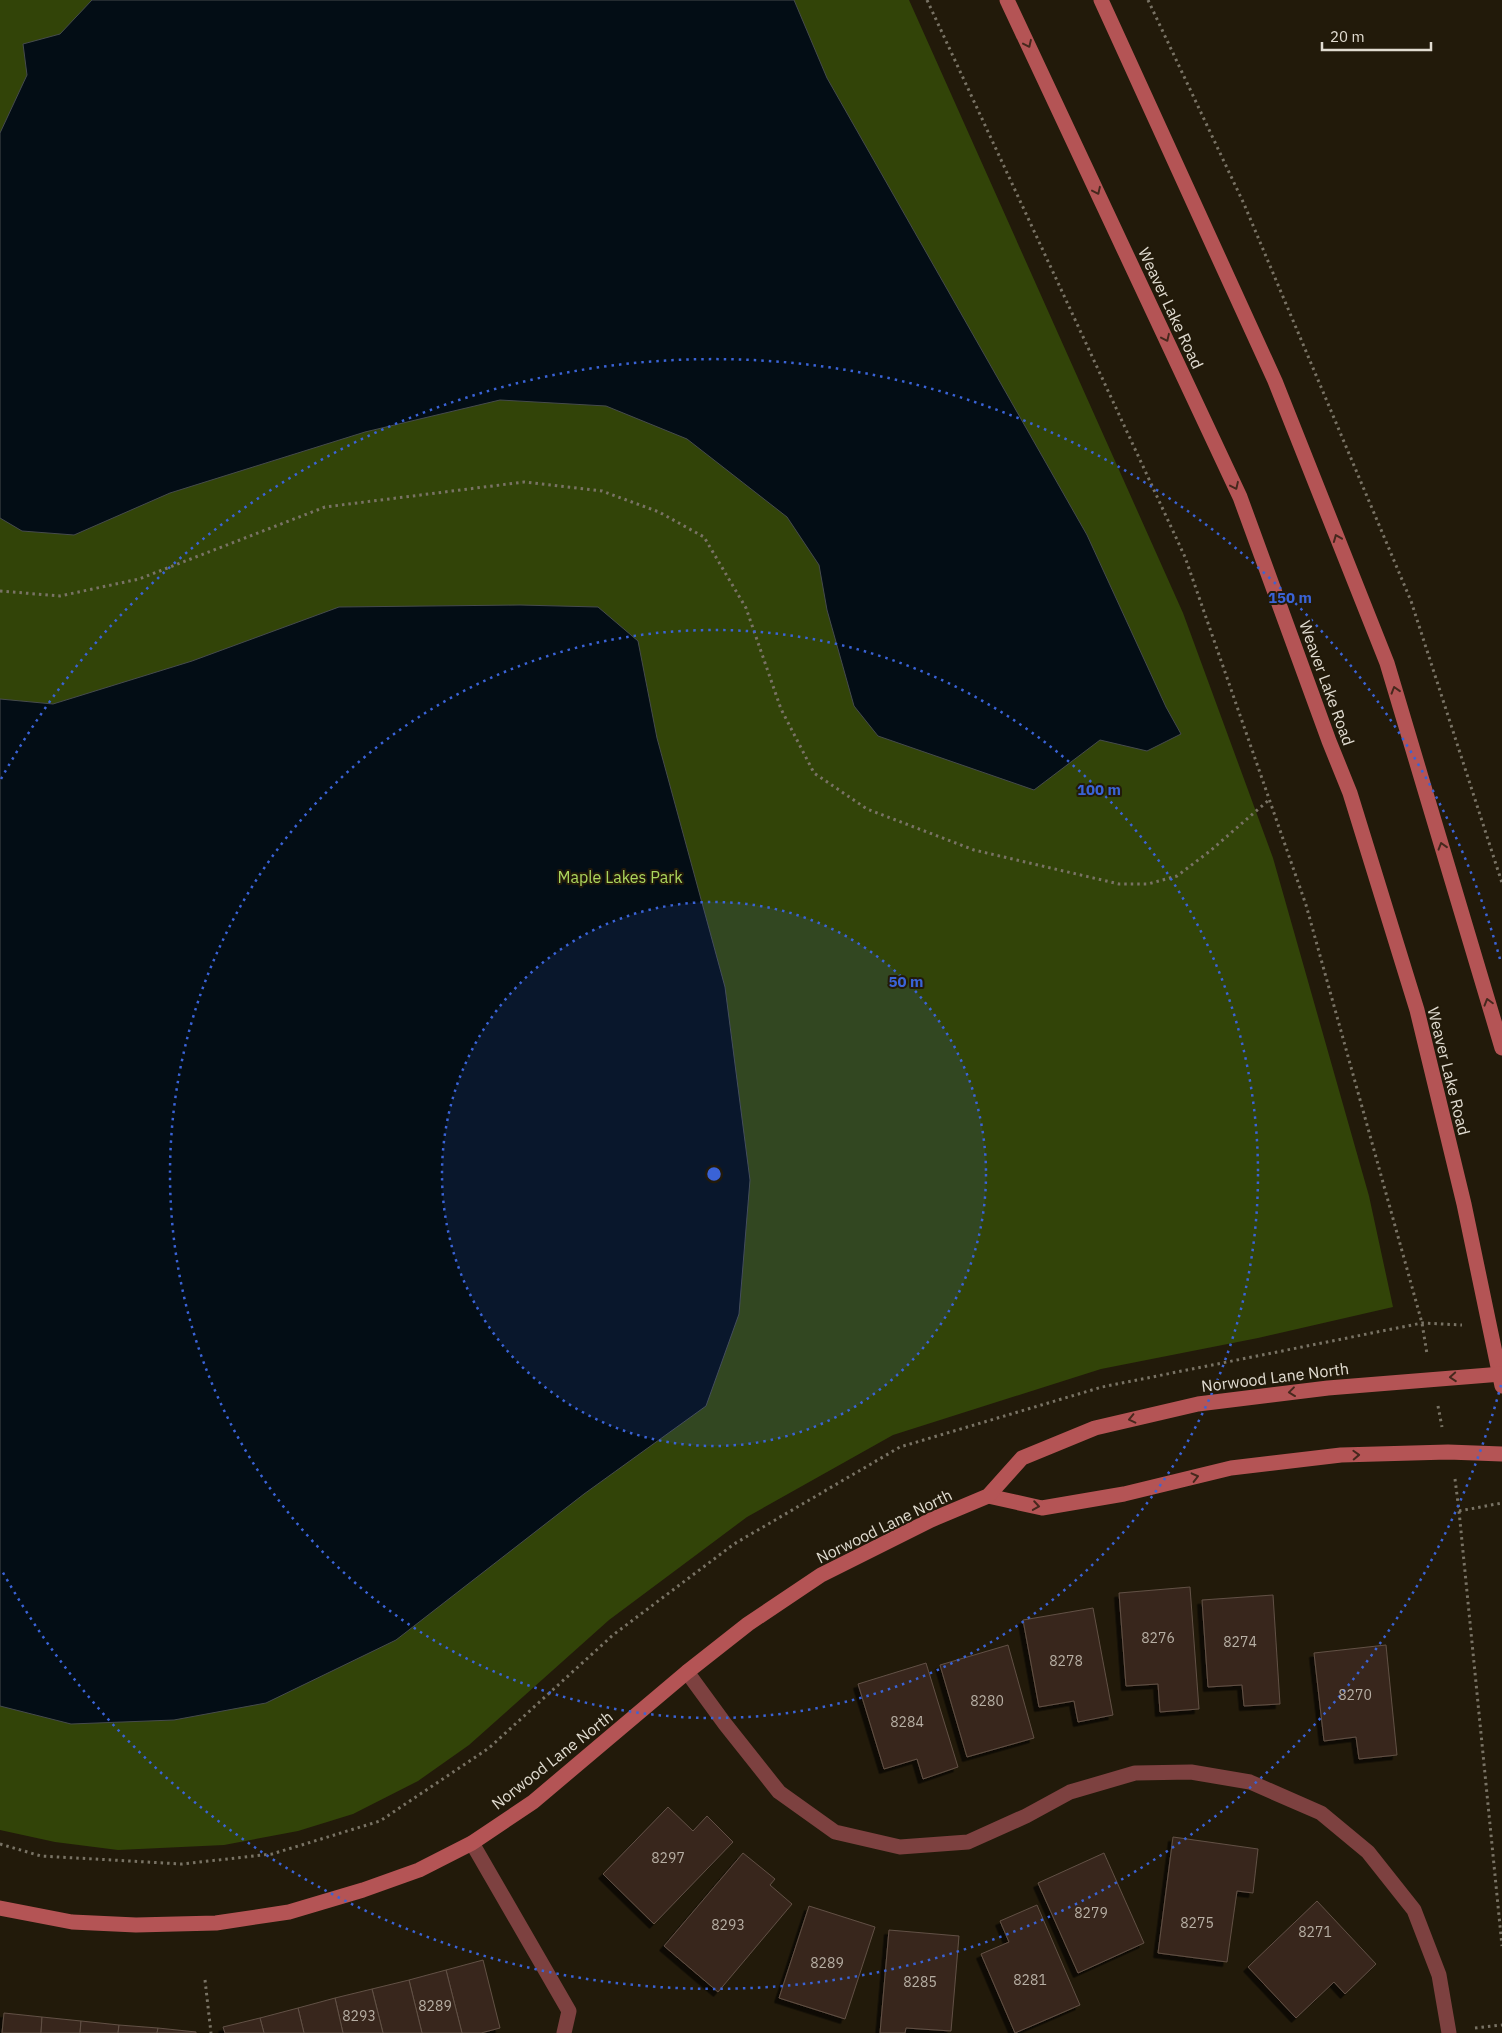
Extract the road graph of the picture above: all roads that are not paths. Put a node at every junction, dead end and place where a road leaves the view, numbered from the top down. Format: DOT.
graph roads {
  1 [pos="1007,0"];
  2 [pos="1101,0"];
  3 [pos="1502,1048"];
  4 [pos="1501,1378"];
  5 [pos="1502,1454"];
  6 [pos="988,1496"];
  7 [pos="687,1672"];
  8 [pos="472,1843"];
  9 [pos="0,1908"];
  10 [pos="564,2033"];
  11 [pos="1449,2033"];
  1 -- 4 [label="main road, Weaver Lake Road, one-way"];
  3 -- 2 [label="main road, one-way"];
  4 -- 6 [label="main road, Norwood Lane North, one-way"];
  6 -- 5 [label="main road, one-way"];
  6 -- 7 [label="main road, Norwood Lane North"];
  7 -- 8 [label="main road, Norwood Lane North"];
  7 -- 11 [label="street"];
  8 -- 9 [label="main road, Norwood Lane North"];
  8 -- 10 [label="street"];
}
